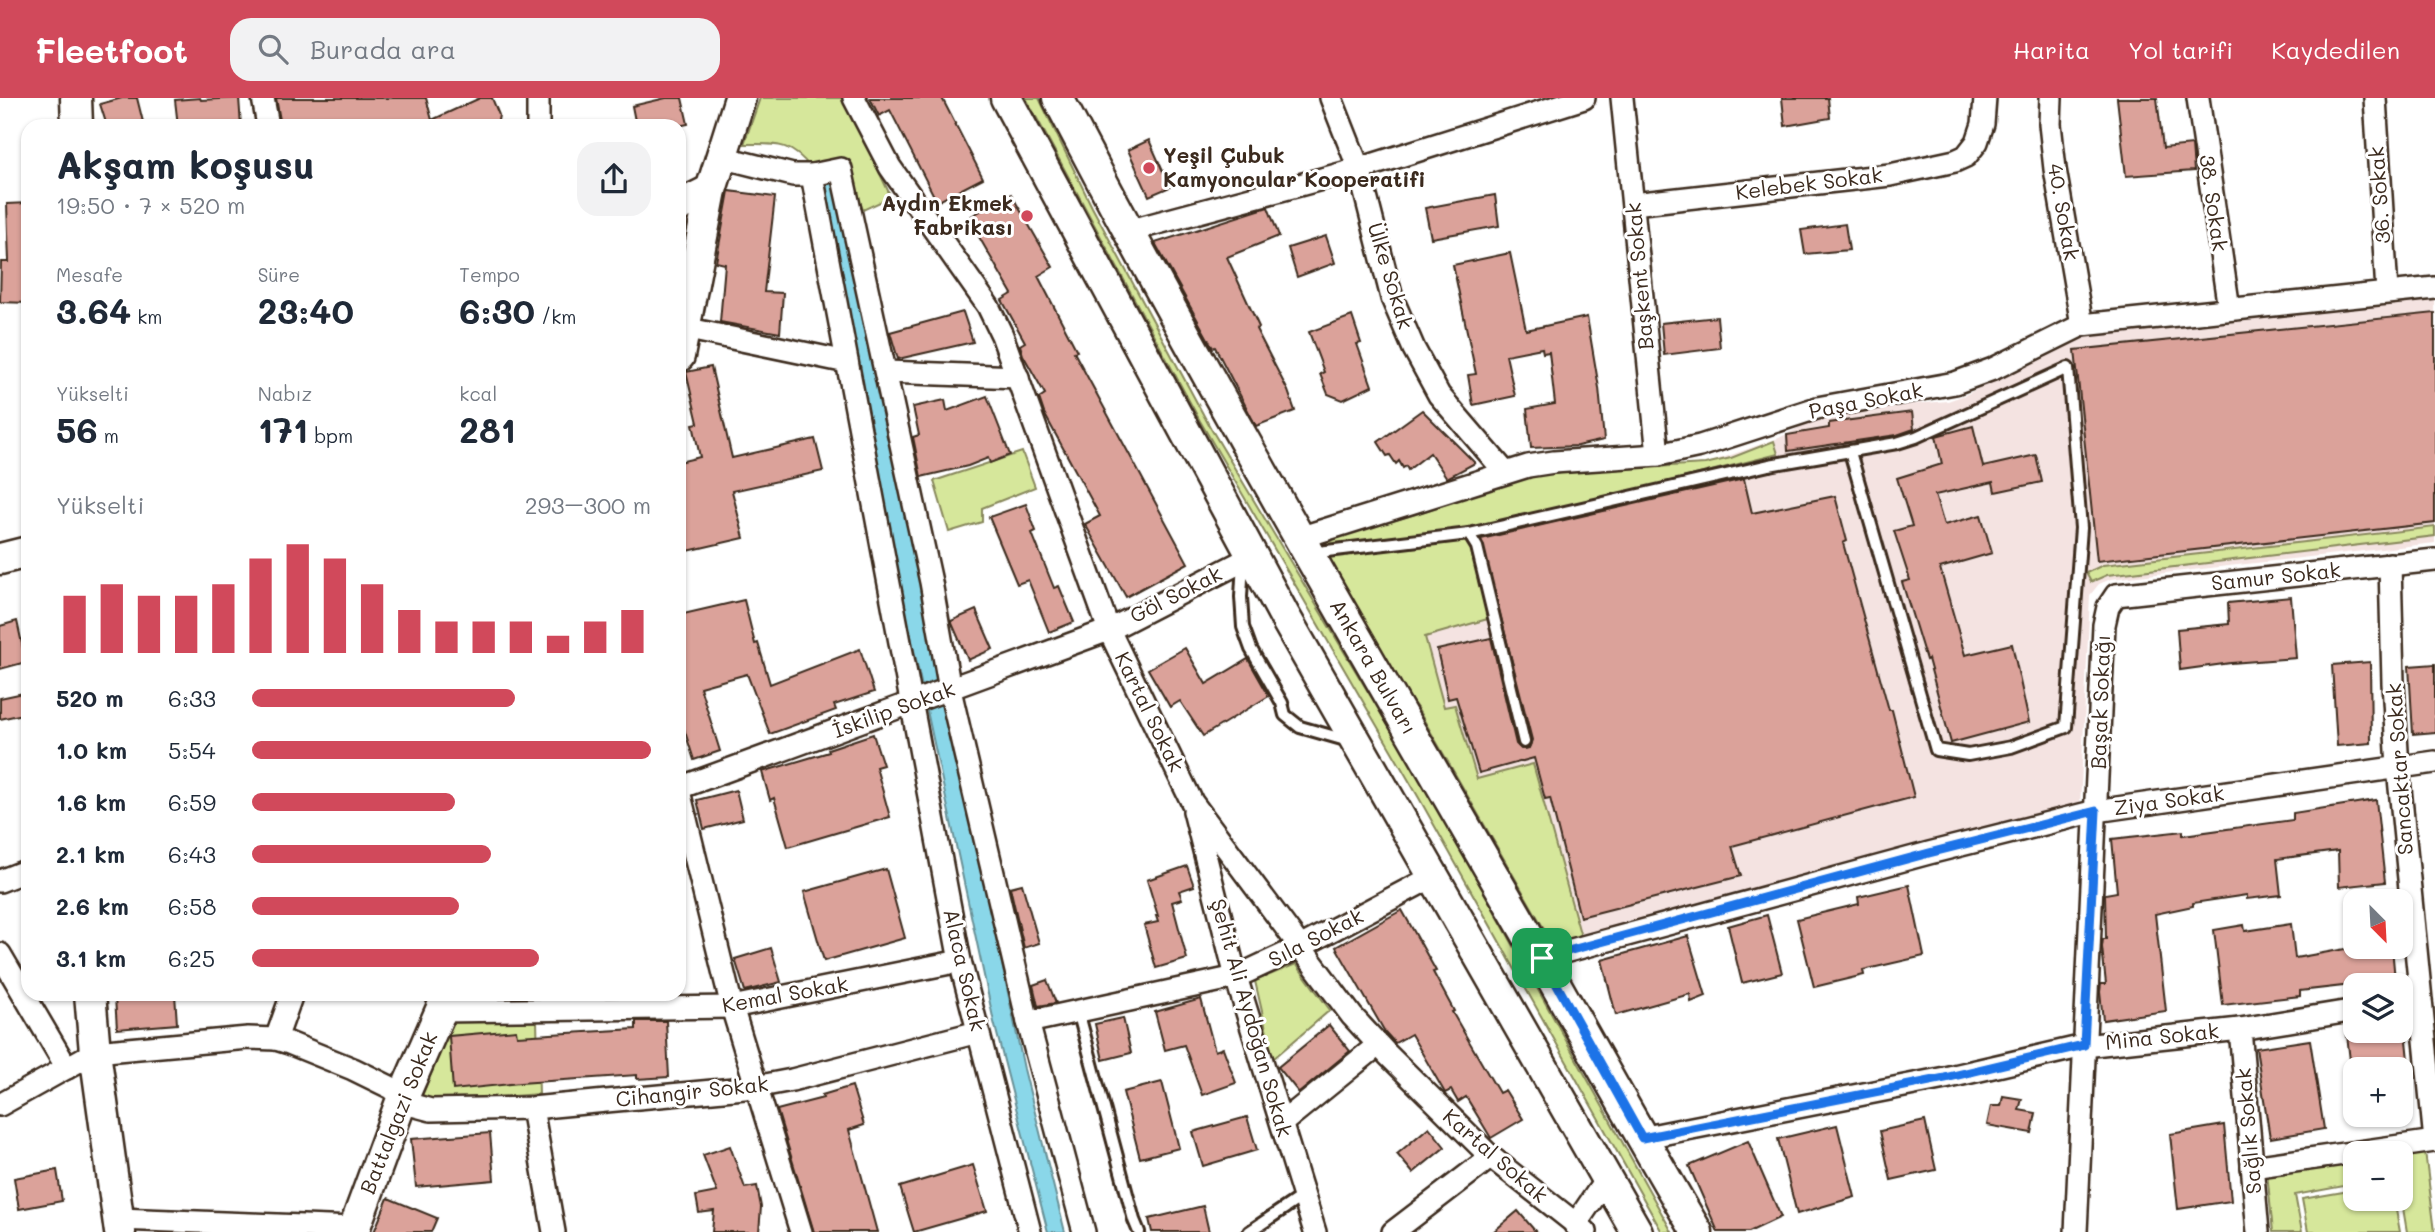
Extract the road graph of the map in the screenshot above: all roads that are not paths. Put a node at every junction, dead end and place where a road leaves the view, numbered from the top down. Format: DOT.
graph roads {
  1 [pos="76,98"];
  2 [pos="263,98"];
  3 [pos="538,98"];
  4 [pos="740,98"];
  5 [pos="854,98"];
  6 [pos="1006,98"];
  7 [pos="1058,98"];
  8 [pos="1331,98"];
  9 [pos="1584,98"];
  10 [pos="1622,98"];
  11 [pos="1985,98"];
  12 [pos="2051,98"];
  13 [pos="2197,98"];
  14 [pos="2375,98"];
  15 [pos="77,119"];
  16 [pos="267,119"];
  17 [pos="538,119"];
  18 [pos="721,157"];
  19 [pos="1359,169"];
  20 [pos="812,174"];
  21 [pos="711,190"];
  22 [pos="686,202"];
  23 [pos="1633,204"];
  24 [pos="1128,231"];
  25 [pos="2435,288"];
  26 [pos="2387,292"];
  27 [pos="2229,309"];
  28 [pos="686,321"];
  29 [pos="2082,325"];
  30 [pos="686,342"];
  31 [pos="847,362"];
  32 [pos="886,372"];
  33 [pos="1018,377"];
  34 [pos="1850,452"];
  35 [pos="1658,455"];
  36 [pos="1505,472"];
  37 [pos="1469,534"];
  38 [pos="1303,546"];
  39 [pos="21,554"];
  40 [pos="0,559"];
  41 [pos="2435,560"];
  42 [pos="1243,561"];
  43 [pos="2390,564"];
  44 [pos="2116,595"];
  45 [pos="1109,630"];
  46 [pos="948,690"];
  47 [pos="917,702"];
  48 [pos="1524,742"];
  49 [pos="1356,743"];
  50 [pos="2435,762"];
  51 [pos="2398,768"];
  52 [pos="686,787"];
  53 [pos="1192,802"];
  54 [pos="2096,811"];
  55 [pos="686,819"];
  56 [pos="21,873"];
  57 [pos="1434,876"];
  58 [pos="0,881"];
  59 [pos="1300,947"];
  60 [pos="0,954"];
  61 [pos="1542,958"];
  62 [pos="960,961"];
  63 [pos="1236,977"];
  64 [pos="21,990"];
  65 [pos="2429,999"];
  66 [pos="28,1001"];
  67 [pos="91,1001"];
  68 [pos="290,1001"];
  69 [pos="444,1003"];
  70 [pos="732,1007"];
  71 [pos="1077,1011"];
  72 [pos="2343,1012"];
  73 [pos="1028,1022"];
  74 [pos="2240,1029"];
  75 [pos="978,1032"];
  76 [pos="276,1039"];
  77 [pos="1378,1045"];
  78 [pos="2084,1045"];
  79 [pos="95,1052"];
  80 [pos="67,1068"];
  81 [pos="755,1087"];
  82 [pos="403,1098"];
  83 [pos="0,1105"];
  84 [pos="532,1108"];
  85 [pos="1282,1124"];
  86 [pos="1642,1138"];
  87 [pos="2435,1141"];
  88 [pos="1491,1157"];
  89 [pos="2252,1167"];
  90 [pos="1607,1178"];
  91 [pos="1304,1195"];
  92 [pos="119,1226"];
  93 [pos="1580,1228"];
  94 [pos="346,1230"];
  95 [pos="554,1232"];
  96 [pos="801,1232"];
  97 [pos="1030,1232"];
  98 [pos="1084,1232"];
  99 [pos="1139,1232"];
  100 [pos="1249,1232"];
  101 [pos="1315,1232"];
  102 [pos="1393,1232"];
  103 [pos="1637,1232"];
  104 [pos="1697,1232"];
  105 [pos="2076,1232"];
  106 [pos="2258,1232"];
  1 -- 15 [label="main road"];
  2 -- 16 [label="street"];
  3 -- 17 [label="street"];
  4 -- 18 [label="main road"];
  5 -- 33 [label="street, Kartal Sokak"];
  6 -- 49 [label="main road"];
  7 -- 24 [label="main road, Ankara Bulvarı"];
  8 -- 19 [label="street, Ülke Sokak"];
  9 -- 19 [label="street"];
  10 -- 23 [label="street, Başkent Sokak"];
  11 -- 23 [label="street, Kelebek Sokak"];
  12 -- 29 [label="street, 40. Sokak"];
  13 -- 27 [label="street, 38. Sokak"];
  14 -- 26 [label="street, 36. Sokak"];
  18 -- 20 [label="street"];
  18 -- 21 [label="main road"];
  19 -- 24 [label="street"];
  19 -- 36 [label="street, Ülke Sokak"];
  20 -- 31 [label="street, Alaca Sokak"];
  20 -- 32 [label="street"];
  21 -- 22 [label="main road"];
  21 -- 28 [label="main road"];
  23 -- 35 [label="street, Başkent Sokak"];
  24 -- 38 [label="main road, Ankara Bulvarı"];
  25 -- 26 [label="street, Paşa Sokak"];
  26 -- 27 [label="street, Paşa Sokak"];
  27 -- 29 [label="street, Paşa Sokak"];
  29 -- 35 [label="street, Paşa Sokak"];
  30 -- 31 [label="street"];
  31 -- 47 [label="street, Alaca Sokak"];
  32 -- 33 [label="street"];
  32 -- 46 [label="street"];
  33 -- 45 [label="street, Kartal Sokak"];
  34 -- 34 [label="lane"];
  34 -- 37 [label="lane"];
  35 -- 36 [label="street, Paşa Sokak"];
  36 -- 38 [label="street, Paşa Sokak"];
  37 -- 38 [label="lane"];
  37 -- 48 [label="lane"];
  38 -- 61 [label="main road, Ankara Bulvarı"];
  39 -- 40 [label="main road"];
  41 -- 43 [label="street, Samur Sokak"];
  42 -- 45 [label="street, Göl Sokak"];
  42 -- 49 [label="lane"];
  43 -- 44 [label="street, Samur Sokak"];
  43 -- 51 [label="street, Sancaktar Sokak"];
  44 -- 54 [label="street, Başak Sokağı"];
  45 -- 46 [label="street, İskilip Sokak"];
  45 -- 53 [label="street, Kartal Sokak"];
  46 -- 47 [label="street, İskilip Sokak"];
  46 -- 73 [label="street"];
  47 -- 52 [label="street, İskilip Sokak"];
  47 -- 62 [label="street, Alaca Sokak"];
  49 -- 57 [label="main road"];
  50 -- 51 [label="street, Ziya Sokak"];
  51 -- 54 [label="street, Ziya Sokak"];
  51 -- 65 [label="street, Sancaktar Sokak"];
  53 -- 59 [label="street, Kartal Sokak"];
  53 -- 63 [label="street, Şehit Ali Aydoğan Sokak"];
  54 -- 61 [label="street, Ziya Sokak"];
  54 -- 78 [label="street, Başak Sokağı"];
  55 -- 70 [label="street"];
  56 -- 58 [label="street"];
  57 -- 59 [label="street, Sıla Sokak"];
  57 -- 90 [label="main road"];
  59 -- 63 [label="street, Sıla Sokak"];
  59 -- 77 [label="street, Kartal Sokak"];
  60 -- 64 [label="street"];
  61 -- 86 [label="main road, Ankara Bulvarı"];
  62 -- 70 [label="street, Kemal Sokak"];
  62 -- 75 [label="street, Alaca Sokak"];
  63 -- 71 [label="street, Sıla Sokak"];
  63 -- 85 [label="street, Şehit Ali Aydoğan Sokak"];
  65 -- 87 [label="street, Sancaktar Sokak"];
  66 -- 80 [label="street"];
  67 -- 79 [label="main road"];
  68 -- 76 [label="street"];
  69 -- 70 [label="street, Kemal Sokak"];
  69 -- 82 [label="main road, Battalgazi Sokak"];
  70 -- 81 [label="street"];
  71 -- 73 [label="street, Sıla Sokak"];
  71 -- 99 [label="lane"];
  72 -- 74 [label="street, Mina Sokak"];
  73 -- 98 [label="street"];
  74 -- 78 [label="street, Mina Sokak"];
  74 -- 89 [label="street, Sağlık Sokak"];
  75 -- 81 [label="street, Cihangir Sokak"];
  75 -- 97 [label="street, Alaca Sokak"];
  76 -- 79 [label="street, Cihangir Sokak"];
  76 -- 82 [label="street, Cihangir Sokak"];
  77 -- 85 [label="street"];
  77 -- 88 [label="street, Kartal Sokak"];
  78 -- 86 [label="street, Mina Sokak"];
  78 -- 105 [label="street, Başak Sokağı"];
  79 -- 80 [label="street"];
  79 -- 92 [label="main road"];
  80 -- 83 [label="street"];
  81 -- 84 [label="street, Cihangir Sokak"];
  81 -- 96 [label="street"];
  82 -- 84 [label="street, Cihangir Sokak"];
  82 -- 94 [label="main road, Battalgazi Sokak"];
  84 -- 95 [label="street"];
  85 -- 91 [label="street, Şehit Ali Aydoğan Sokak"];
  86 -- 104 [label="main road, Ankara Bulvarı"];
  87 -- 89 [label="street"];
  88 -- 93 [label="street, Kartal Sokak"];
  88 -- 102 [label="street"];
  89 -- 106 [label="street, Sağlık Sokak"];
  90 -- 93 [label="street"];
  90 -- 103 [label="main road"];
  91 -- 100 [label="lane"];
  91 -- 101 [label="street, Şehit Ali Aydoğan Sokak"];
  92 -- 94 [label="street"];
}
